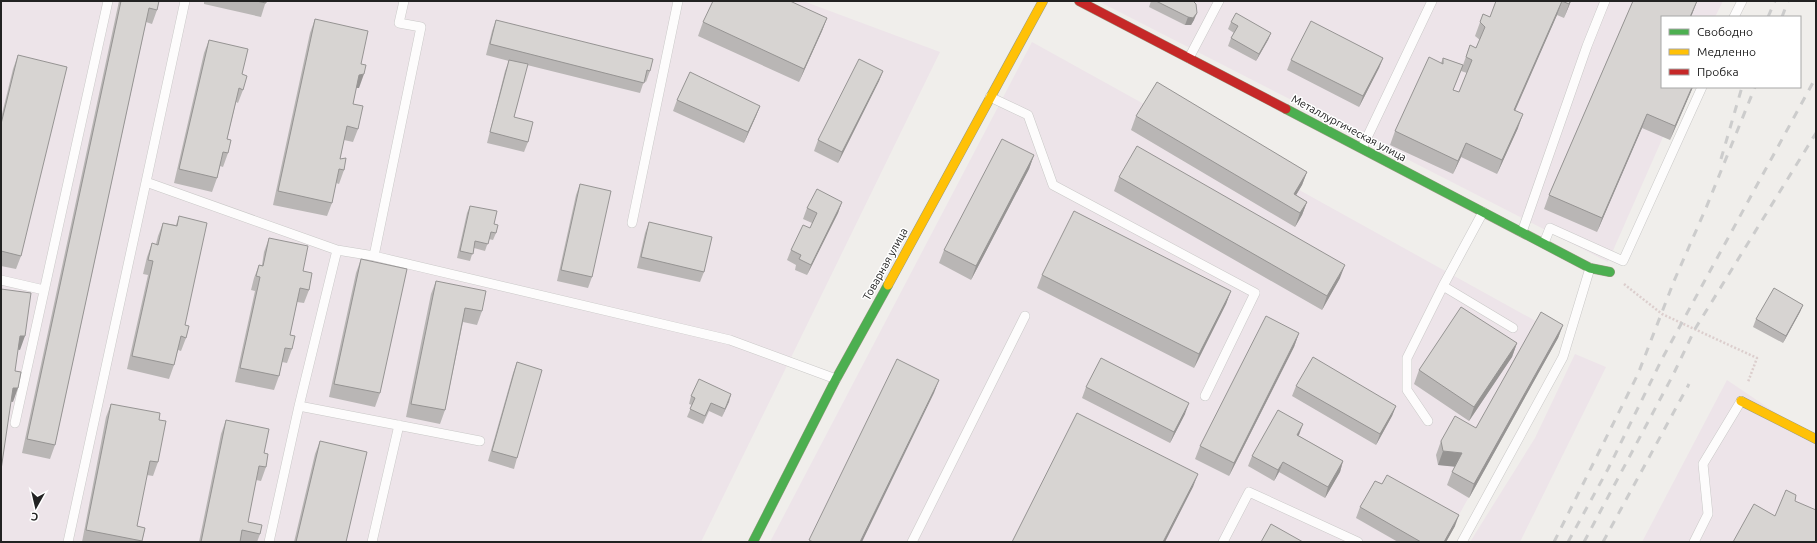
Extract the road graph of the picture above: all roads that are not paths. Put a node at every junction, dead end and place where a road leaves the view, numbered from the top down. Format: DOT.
graph roads {
  1 [pos="108,1"];
  2 [pos="185,1"];
  3 [pos="404,1"];
  4 [pos="678,1"];
  5 [pos="1043,1"];
  6 [pos="1079,1"];
  7 [pos="1218,1"];
  8 [pos="1432,1"];
  9 [pos="1605,1"];
  10 [pos="1742,1"];
  11 [pos="1734,16"];
  12 [pos="1189,58"];
  13 [pos="1702,88"];
  14 [pos="990,97"];
  15 [pos="1362,148"];
  16 [pos="146,182"];
  17 [pos="1483,212"];
  18 [pos="632,224"];
  19 [pos="1522,232"];
  20 [pos="1544,244"];
  21 [pos="337,250"];
  22 [pos="374,256"];
  23 [pos="1590,268"];
  24 [pos="1610,272"];
  25 [pos="1,280"];
  26 [pos="1443,286"];
  27 [pos="44,290"];
  28 [pos="1025,316"];
  29 [pos="1513,328"];
  30 [pos="836,379"];
  31 [pos="1205,396"];
  32 [pos="1740,401"];
  33 [pos="299,406"];
  34 [pos="1428,420"];
  35 [pos="15,423"];
  36 [pos="399,425"];
  37 [pos="1816,439"];
  38 [pos="480,441"];
  39 [pos="68,542"];
  40 [pos="269,542"];
  41 [pos="372,542"];
  42 [pos="753,542"];
  43 [pos="912,542"];
  44 [pos="1223,542"];
  45 [pos="1358,542"];
  46 [pos="1462,542"];
  47 [pos="1694,542"];
  1 -- 27 [label="lane"];
  2 -- 16 [label="lane"];
  3 -- 22 [label="lane"];
  4 -- 18 [label="lane"];
  5 -- 14 [label="street, Товарная улица"];
  6 -- 12 [label="street, Металлургическая улица"];
  7 -- 12 [label="lane"];
  8 -- 15 [label="lane"];
  9 -- 19 [label="lane"];
  10 -- 11 [label="lane"];
  12 -- 15 [label="street, Металлургическая улица"];
  13 -- 20 [label="lane"];
  14 -- 30 [label="street, Товарная улица"];
  14 -- 31 [label="lane"];
  15 -- 17 [label="street, Металлургическая улица"];
  16 -- 21 [label="lane"];
  16 -- 39 [label="lane"];
  17 -- 19 [label="street, Металлургическая улица"];
  17 -- 26 [label="lane"];
  19 -- 20 [label="street, Металлургическая улица"];
  20 -- 23 [label="street, Металлургическая улица"];
  21 -- 22 [label="lane"];
  21 -- 33 [label="lane"];
  22 -- 30 [label="lane"];
  23 -- 24 [label="street, Металлургическая улица"];
  23 -- 46 [label="lane"];
  25 -- 27 [label="lane"];
  26 -- 29 [label="lane"];
  26 -- 34 [label="lane"];
  27 -- 35 [label="lane"];
  28 -- 43 [label="lane"];
  30 -- 42 [label="street, Товарная улица"];
  32 -- 37 [label="street"];
  32 -- 47 [label="lane"];
  33 -- 36 [label="lane"];
  33 -- 40 [label="lane"];
  36 -- 38 [label="lane"];
  36 -- 41 [label="lane"];
  44 -- 45 [label="lane"];
}
